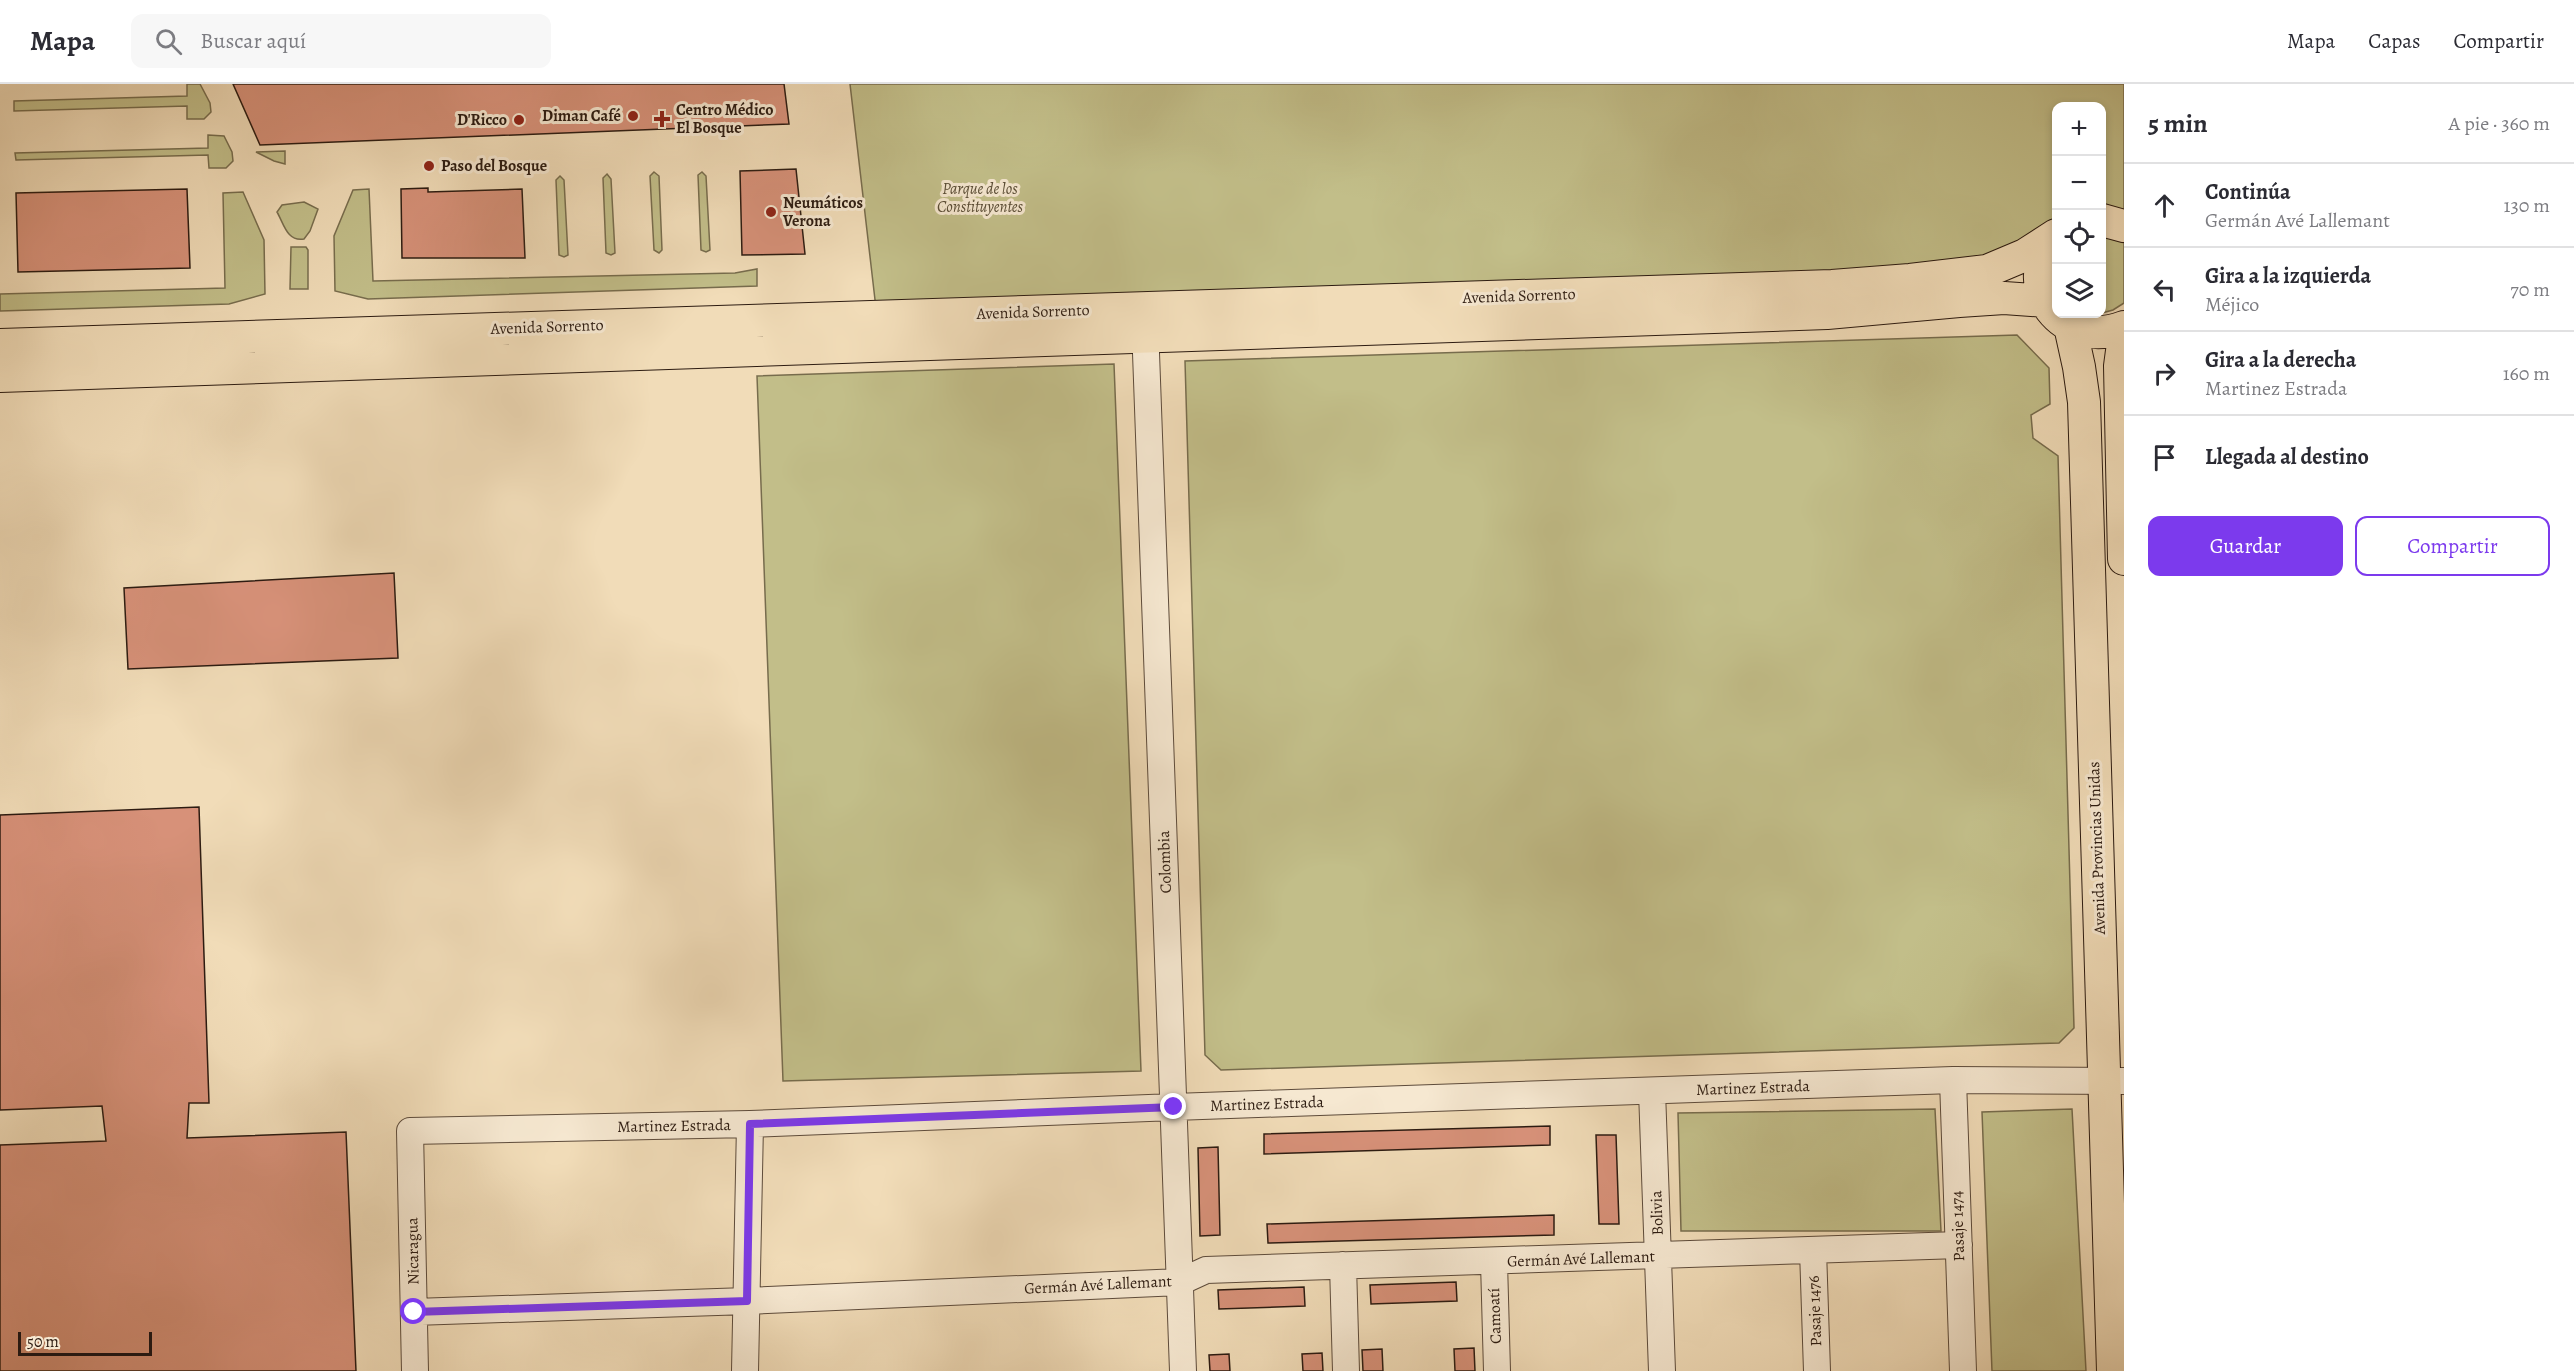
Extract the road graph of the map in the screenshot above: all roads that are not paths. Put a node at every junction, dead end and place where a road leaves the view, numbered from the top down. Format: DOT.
graph roads {
  1 [pos="2106,221"];
  2 [pos="2124,226"];
  3 [pos="2052,238"];
  4 [pos="2052,242"];
  5 [pos="2046,301"];
  6 [pos="2070,326"];
  7 [pos="2124,327"];
  8 [pos="2124,336"];
  9 [pos="0,345"];
  10 [pos="1146,353"];
  11 [pos="0,376"];
  12 [pos="2124,559"];
  13 [pos="1953,1080"];
  14 [pos="2114,1082"];
  15 [pos="1652,1091"];
  16 [pos="1174,1107"];
  17 [pos="750,1124"];
  18 [pos="410,1131"];
  19 [pos="1959,1245"];
  20 [pos="1814,1250"];
  21 [pos="1658,1256"];
  22 [pos="1494,1262"];
  23 [pos="1342,1265"];
  24 [pos="1180,1282"];
  25 [pos="747,1301"];
  26 [pos="414,1312"];
  27 [pos="415,1371"];
  28 [pos="745,1371"];
  29 [pos="1183,1371"];
  30 [pos="1346,1371"];
  31 [pos="1497,1371"];
  32 [pos="1662,1371"];
  33 [pos="1817,1371"];
  34 [pos="1963,1371"];
  35 [pos="2113,1371"];
  1 -- 2 [label="main road"];
  3 -- 9 [label="main road, Avenida Sorrento"];
  4 -- 5 [label="main road"];
  5 -- 6 [label="main road"];
  5 -- 11 [label="main road, Avenida Sorrento"];
  6 -- 7 [label="main road"];
  6 -- 14 [label="main road, Avenida Provincias Unidas"];
  8 -- 12 [label="main road"];
  10 -- 16 [label="street, Colombia"];
  13 -- 14 [label="street, Martinez Estrada"];
  13 -- 15 [label="street, Martinez Estrada"];
  13 -- 19 [label="street, Pasaje 1474"];
  14 -- 35 [label="main road, Avenida Provincias Unidas"];
  15 -- 16 [label="street, Martinez Estrada"];
  15 -- 21 [label="street, Bolivia"];
  16 -- 17 [label="street, Martinez Estrada"];
  16 -- 24 [label="street, Colombia"];
  17 -- 18 [label="street, Martinez Estrada"];
  17 -- 25 [label="street"];
  18 -- 26 [label="street, Nicaragua"];
  19 -- 20 [label="street, Germán Avé Lallemant"];
  19 -- 34 [label="street, Pasaje 1474"];
  20 -- 21 [label="street, Germán Avé Lallemant"];
  20 -- 33 [label="street, Pasaje 1476"];
  21 -- 22 [label="street, Germán Avé Lallemant"];
  21 -- 32 [label="street, Bolivia"];
  22 -- 23 [label="street, Germán Avé Lallemant"];
  22 -- 31 [label="street, Camoatí"];
  23 -- 24 [label="street, Germán Avé Lallemant"];
  23 -- 30 [label="street"];
  24 -- 25 [label="street, Germán Avé Lallemant"];
  24 -- 29 [label="street, Colombia"];
  25 -- 26 [label="street, Germán Avé Lallemant"];
  25 -- 28 [label="street"];
  26 -- 27 [label="street, Nicaragua"];
}
